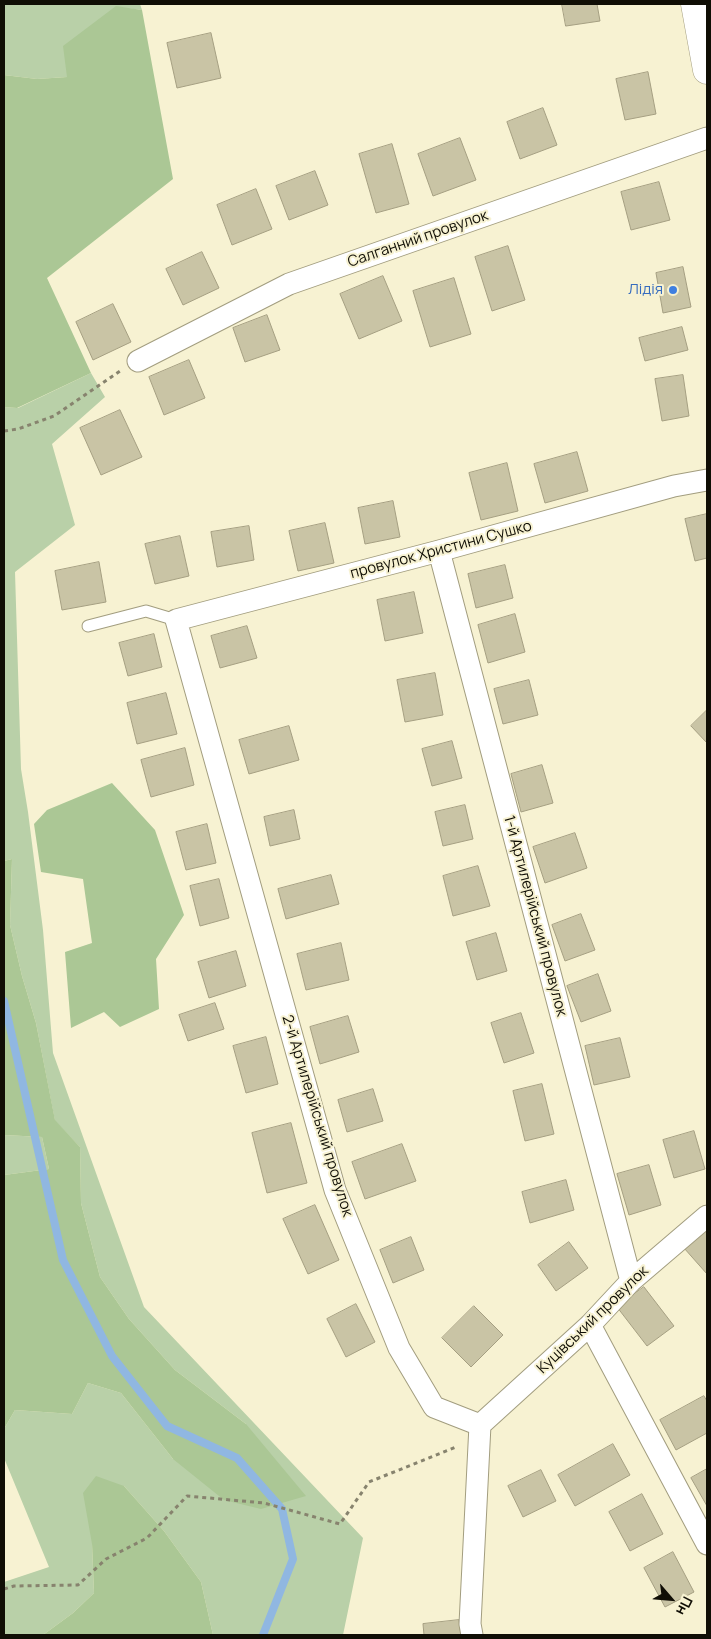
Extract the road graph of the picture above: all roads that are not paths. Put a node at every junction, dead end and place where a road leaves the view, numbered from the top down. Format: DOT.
graph roads {
  1 [pos="695,4"];
  2 [pos="707,70"];
  3 [pos="707,138"];
  4 [pos="138,361"];
  5 [pos="707,480"];
  6 [pos="439,551"];
  7 [pos="176,620"];
  8 [pos="88,626"];
  9 [pos="707,1216"];
  10 [pos="632,1281"];
  11 [pos="590,1324"];
  12 [pos="480,1425"];
  13 [pos="707,1544"];
  14 [pos="472,1635"];
  1 -- 2 [label="street"];
  3 -- 4 [label="street, Салганний провулок"];
  5 -- 6 [label="street, провулок Христини Сушко"];
  6 -- 7 [label="street, провулок Христини Сушко"];
  6 -- 10 [label="street, 1-й Артилерійський провулок"];
  7 -- 8 [label="lane"];
  7 -- 12 [label="street, 2-й Артилерійський провулок"];
  9 -- 10 [label="street, Куцівський провулок"];
  10 -- 11 [label="street, Куцівський провулок"];
  11 -- 12 [label="street, Куцівський провулок"];
  11 -- 13 [label="street"];
  12 -- 14 [label="street"];
}
